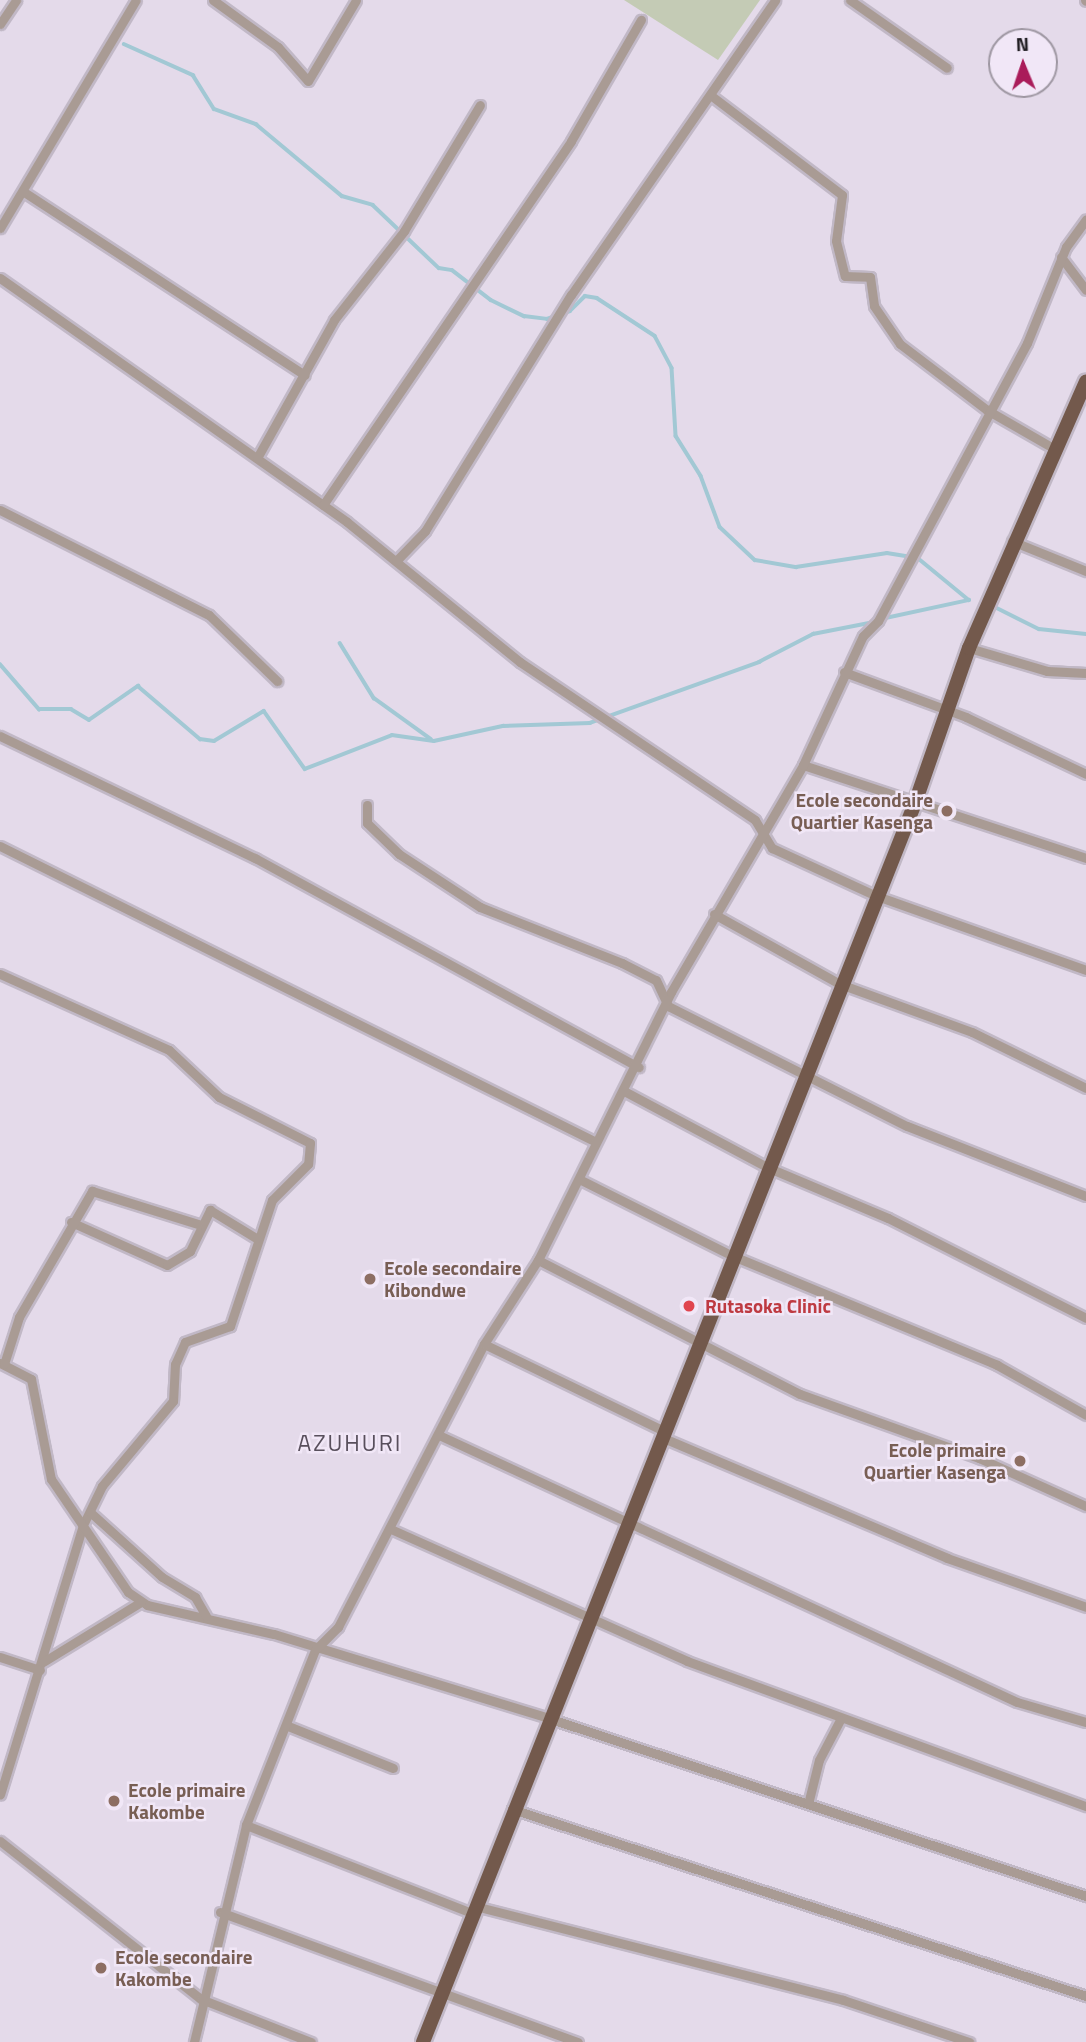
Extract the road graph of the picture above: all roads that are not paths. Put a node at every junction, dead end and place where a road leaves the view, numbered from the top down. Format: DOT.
graph roads {
  1 [pos="16,0"];
  2 [pos="136,0"];
  3 [pos="213,0"];
  4 [pos="356,0"];
  5 [pos="775,0"];
  6 [pos="850,0"];
  7 [pos="641,20"];
  8 [pos="0,24"];
  9 [pos="947,68"];
  10 [pos="713,97"];
  11 [pos="480,105"];
  12 [pos="24,192"];
  13 [pos="1086,219"];
  14 [pos="0,228"];
  15 [pos="1061,257"];
  16 [pos="0,278"];
  17 [pos="1086,290"];
  18 [pos="305,375"];
  19 [pos="1086,382"];
  20 [pos="987,410"];
  21 [pos="1053,448"];
  22 [pos="257,458"];
  23 [pos="323,505"];
  24 [pos="0,510"];
  25 [pos="1012,541"];
  26 [pos="396,561"];
  27 [pos="1086,571"];
  28 [pos="969,648"];
  29 [pos="844,672"];
  30 [pos="1086,673"];
  31 [pos="277,681"];
  32 [pos="947,710"];
  33 [pos="0,736"];
  34 [pos="803,765"];
  35 [pos="1086,774"];
  36 [pos="915,803"];
  37 [pos="367,805"];
  38 [pos="762,833"];
  39 [pos="0,846"];
  40 [pos="1086,858"];
  41 [pos="874,895"];
  42 [pos="715,914"];
  43 [pos="1086,970"];
  44 [pos="0,974"];
  45 [pos="840,984"];
  46 [pos="668,1006"];
  47 [pos="639,1067"];
  48 [pos="803,1076"];
  49 [pos="1086,1088"];
  50 [pos="624,1091"];
  51 [pos="596,1142"];
  52 [pos="769,1168"];
  53 [pos="579,1179"];
  54 [pos="1086,1196"];
  55 [pos="71,1222"];
  56 [pos="198,1224"];
  57 [pos="256,1238"];
  58 [pos="733,1256"];
  59 [pos="538,1260"];
  60 [pos="1086,1318"];
  61 [pos="484,1344"];
  62 [pos="697,1346"];
  63 [pos="2,1363"];
  64 [pos="1086,1415"];
  65 [pos="661,1433"];
  66 [pos="441,1436"];
  67 [pos="1086,1506"];
  68 [pos="90,1512"];
  69 [pos="625,1523"];
  70 [pos="83,1525"];
  71 [pos="393,1530"];
  72 [pos="141,1602"];
  73 [pos="1086,1607"];
  74 [pos="206,1616"];
  75 [pos="586,1620"];
  76 [pos="315,1650"];
  77 [pos="0,1657"];
  78 [pos="42,1666"];
  79 [pos="548,1717"];
  80 [pos="840,1720"];
  81 [pos="1086,1722"];
  82 [pos="288,1726"];
  83 [pos="393,1768"];
  84 [pos="0,1794"];
  85 [pos="808,1804"];
  86 [pos="1086,1806"];
  87 [pos="512,1809"];
  88 [pos="246,1825"];
  89 [pos="0,1840"];
  90 [pos="1086,1896"];
  91 [pos="473,1909"];
  92 [pos="220,1912"];
  93 [pos="443,1989"];
  94 [pos="1086,1997"];
  95 [pos="201,2000"];
  96 [pos="194,2042"];
  97 [pos="311,2042"];
  98 [pos="423,2042"];
  99 [pos="578,2042"];
  100 [pos="969,2042"];
  1 -- 8 [label="street"];
  2 -- 12 [label="street"];
  3 -- 4 [label="street"];
  5 -- 10 [label="street"];
  6 -- 9 [label="street"];
  7 -- 23 [label="street"];
  10 -- 20 [label="street"];
  10 -- 26 [label="street"];
  11 -- 18 [label="street"];
  12 -- 14 [label="street"];
  12 -- 18 [label="street"];
  13 -- 15 [label="street"];
  15 -- 17 [label="street"];
  15 -- 20 [label="street"];
  16 -- 22 [label="street"];
  18 -- 22 [label="street"];
  19 -- 21 [label="highway"];
  20 -- 21 [label="street"];
  20 -- 29 [label="street"];
  21 -- 25 [label="highway"];
  22 -- 23 [label="street"];
  23 -- 26 [label="street"];
  24 -- 31 [label="street"];
  25 -- 27 [label="street"];
  25 -- 28 [label="highway"];
  26 -- 38 [label="street"];
  28 -- 30 [label="street"];
  28 -- 32 [label="highway"];
  29 -- 32 [label="street"];
  29 -- 34 [label="street"];
  32 -- 35 [label="street"];
  32 -- 36 [label="highway"];
  33 -- 47 [label="street"];
  34 -- 36 [label="street"];
  34 -- 38 [label="street"];
  36 -- 40 [label="street"];
  36 -- 41 [label="highway"];
  37 -- 46 [label="street"];
  38 -- 41 [label="street"];
  38 -- 42 [label="street"];
  39 -- 51 [label="street"];
  41 -- 43 [label="street"];
  41 -- 45 [label="highway"];
  42 -- 45 [label="street"];
  42 -- 46 [label="street"];
  44 -- 57 [label="street"];
  45 -- 48 [label="highway"];
  45 -- 49 [label="street"];
  46 -- 47 [label="street"];
  46 -- 48 [label="street"];
  47 -- 50 [label="street"];
  48 -- 52 [label="highway"];
  48 -- 54 [label="street"];
  50 -- 51 [label="street"];
  50 -- 52 [label="street"];
  51 -- 53 [label="street"];
  52 -- 58 [label="highway"];
  52 -- 60 [label="street"];
  53 -- 58 [label="street"];
  53 -- 59 [label="street"];
  55 -- 56 [label="street"];
  55 -- 56 [label="street"];
  55 -- 63 [label="street"];
  56 -- 57 [label="street"];
  57 -- 68 [label="street"];
  58 -- 62 [label="highway"];
  58 -- 64 [label="street"];
  59 -- 61 [label="street"];
  59 -- 62 [label="street"];
  61 -- 65 [label="street"];
  61 -- 66 [label="street"];
  62 -- 65 [label="highway"];
  62 -- 67 [label="street"];
  63 -- 70 [label="street"];
  65 -- 69 [label="highway"];
  65 -- 73 [label="street"];
  66 -- 69 [label="street"];
  66 -- 71 [label="street"];
  68 -- 70 [label="street"];
  68 -- 74 [label="street"];
  69 -- 75 [label="highway"];
  69 -- 81 [label="street"];
  70 -- 72 [label="street"];
  70 -- 78 [label="street"];
  71 -- 75 [label="street"];
  71 -- 76 [label="street"];
  72 -- 74 [label="street"];
  72 -- 78 [label="street"];
  74 -- 76 [label="street"];
  75 -- 79 [label="highway"];
  75 -- 80 [label="street"];
  76 -- 79 [label="street"];
  76 -- 82 [label="street"];
  77 -- 78 [label="street"];
  78 -- 84 [label="street"];
  79 -- 85 [label="street"];
  79 -- 87 [label="highway"];
  80 -- 85 [label="street"];
  80 -- 86 [label="street"];
  82 -- 83 [label="street"];
  82 -- 88 [label="street"];
  85 -- 90 [label="street"];
  87 -- 91 [label="highway"];
  87 -- 94 [label="street"];
  88 -- 91 [label="street"];
  88 -- 92 [label="street"];
  89 -- 95 [label="street"];
  91 -- 93 [label="highway"];
  91 -- 100 [label="street"];
  92 -- 93 [label="street"];
  92 -- 95 [label="street"];
  93 -- 98 [label="highway"];
  93 -- 99 [label="street"];
  95 -- 96 [label="street"];
  95 -- 97 [label="street"];
}
